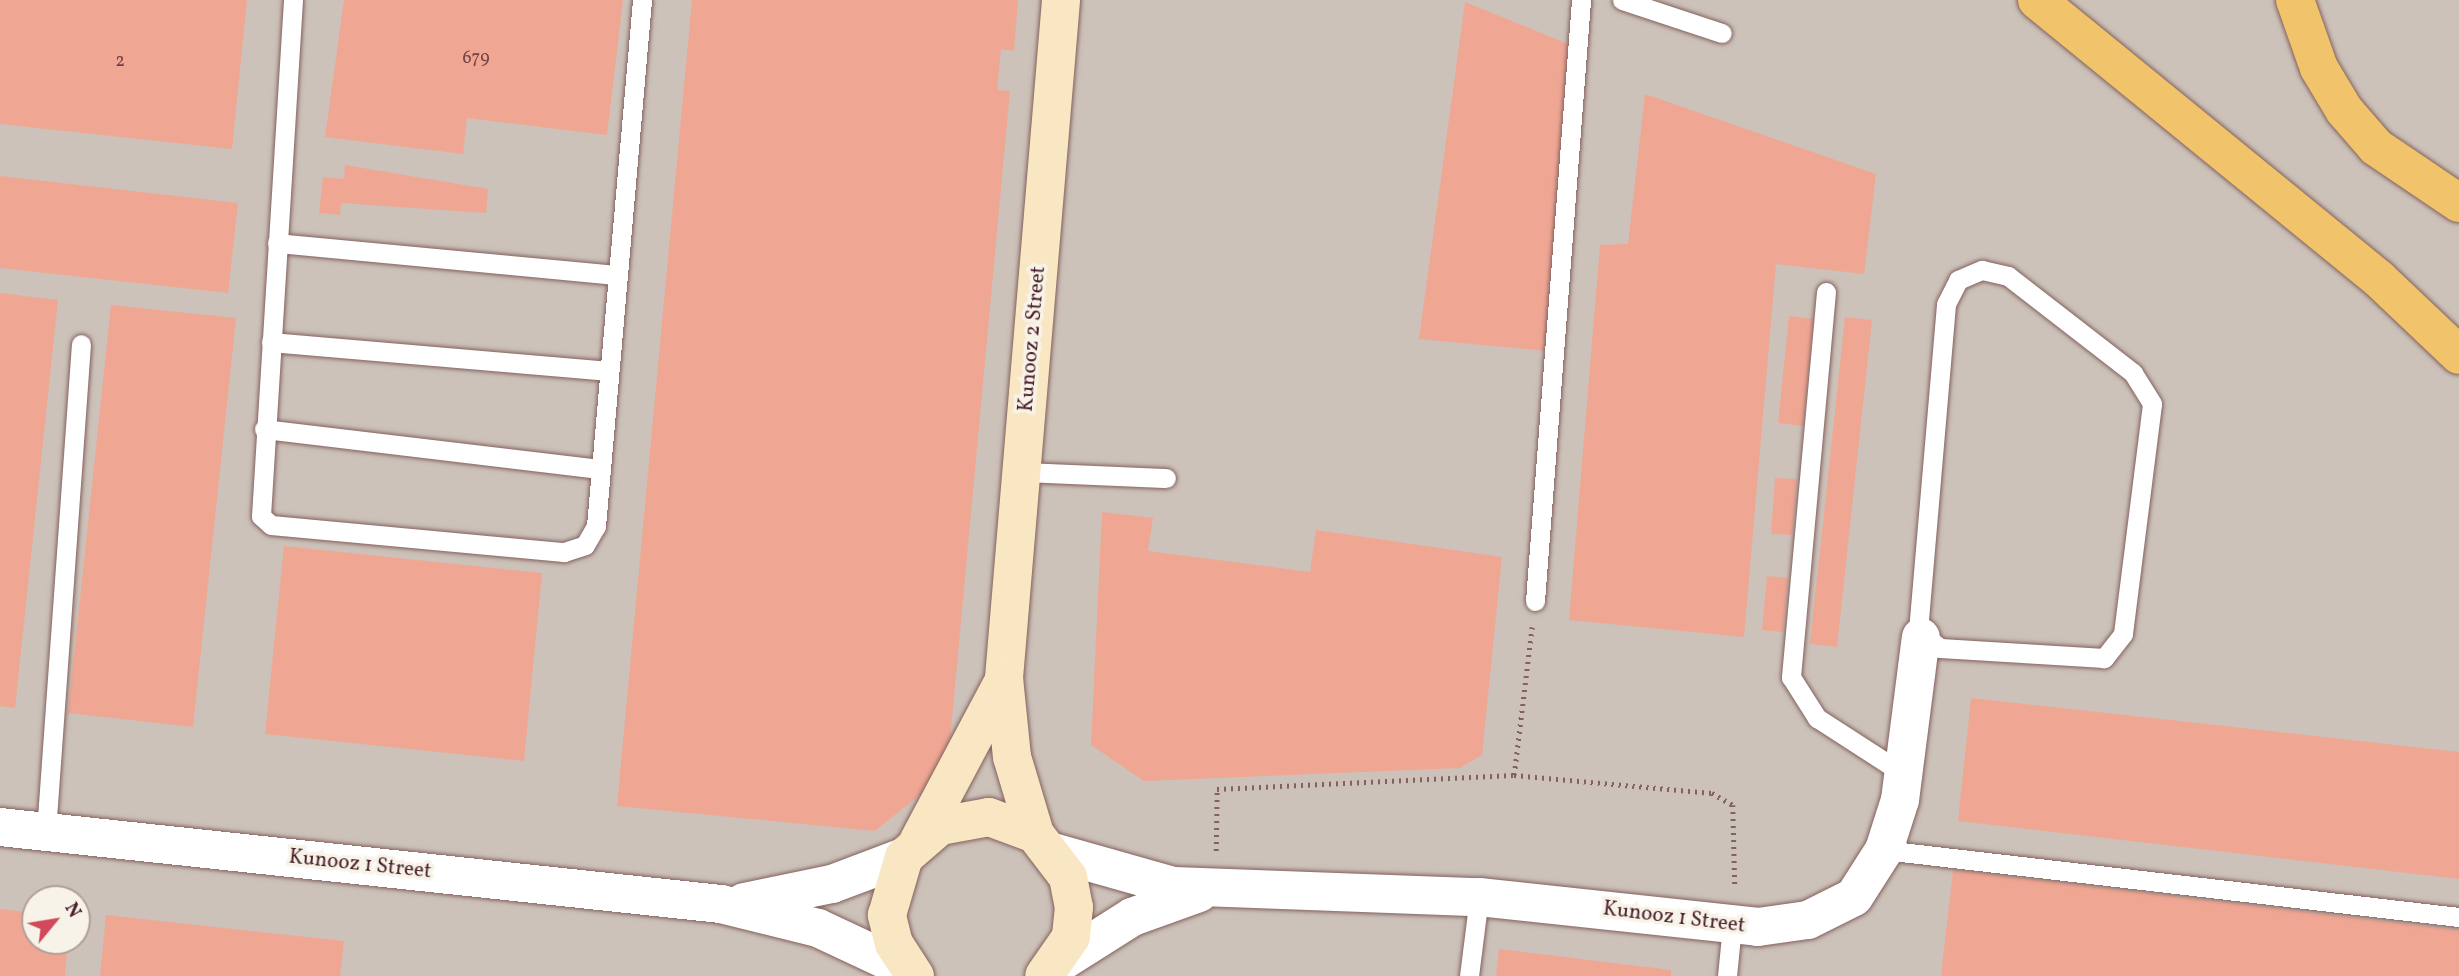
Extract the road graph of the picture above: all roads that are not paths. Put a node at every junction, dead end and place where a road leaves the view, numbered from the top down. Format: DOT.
graph roads {
  1 [pos="293,0"];
  2 [pos="642,0"];
  3 [pos="1061,0"];
  4 [pos="1581,0"];
  5 [pos="1622,0"];
  6 [pos="2037,0"];
  7 [pos="2295,0"];
  8 [pos="1722,33"];
  9 [pos="2459,203"];
  10 [pos="277,243"];
  11 [pos="618,275"];
  12 [pos="1826,292"];
  13 [pos="271,342"];
  14 [pos="80,344"];
  15 [pos="2459,355"];
  16 [pos="609,371"];
  17 [pos="264,429"];
  18 [pos="601,469"];
  19 [pos="1022,472"];
  20 [pos="1166,478"];
  21 [pos="1535,601"];
  22 [pos="1921,637"];
  23 [pos="1004,678"];
  24 [pos="1904,774"];
  25 [pos="0,827"];
  26 [pos="46,832"];
  27 [pos="1044,843"];
  28 [pos="911,848"];
  29 [pos="1884,850"];
  30 [pos="1216,889"];
  31 [pos="1479,897"];
  32 [pos="721,904"];
  33 [pos="2459,917"];
  34 [pos="1731,926"];
  35 [pos="1051,970"];
  36 [pos="912,973"];
  37 [pos="1469,976"];
  38 [pos="1727,976"];
  1 -- 10 [label="lane"];
  2 -- 11 [label="lane"];
  3 -- 19 [label="street, Kunooz 2 Street"];
  4 -- 21 [label="lane"];
  5 -- 8 [label="lane"];
  6 -- 15 [label="highway"];
  7 -- 9 [label="highway"];
  10 -- 11 [label="lane"];
  10 -- 13 [label="lane"];
  11 -- 16 [label="lane"];
  12 -- 24 [label="lane"];
  13 -- 16 [label="lane"];
  13 -- 17 [label="lane"];
  14 -- 26 [label="lane"];
  16 -- 18 [label="lane"];
  17 -- 18 [label="lane"];
  17 -- 18 [label="lane"];
  19 -- 20 [label="lane"];
  19 -- 23 [label="street, Kunooz 2 Street"];
  22 -- 22 [label="lane"];
  22 -- 24 [label="street, Kunooz 1 Street"];
  23 -- 27 [label="street, Kunooz 2 Street"];
  23 -- 28 [label="street, Kunooz 2 Street"];
  24 -- 29 [label="street, Kunooz 1 Street"];
  25 -- 26 [label="street, Kunooz 1 Street"];
  26 -- 32 [label="street, Kunooz 1 Street"];
  27 -- 28 [label="street"];
  27 -- 30 [label="street, Kunooz 1 Street"];
  27 -- 35 [label="street, Kunooz 2 Street"];
  28 -- 32 [label="street, Kunooz 1 Street"];
  28 -- 36 [label="street, Kunooz 2 Street"];
  29 -- 33 [label="lane"];
  29 -- 34 [label="street, Kunooz 1 Street"];
  30 -- 31 [label="street, Kunooz 1 Street"];
  30 -- 35 [label="street, Kunooz 1 Street"];
  31 -- 34 [label="street, Kunooz 1 Street"];
  31 -- 37 [label="lane"];
  32 -- 36 [label="street, Kunooz 1 Street"];
  34 -- 38 [label="lane"];
}
